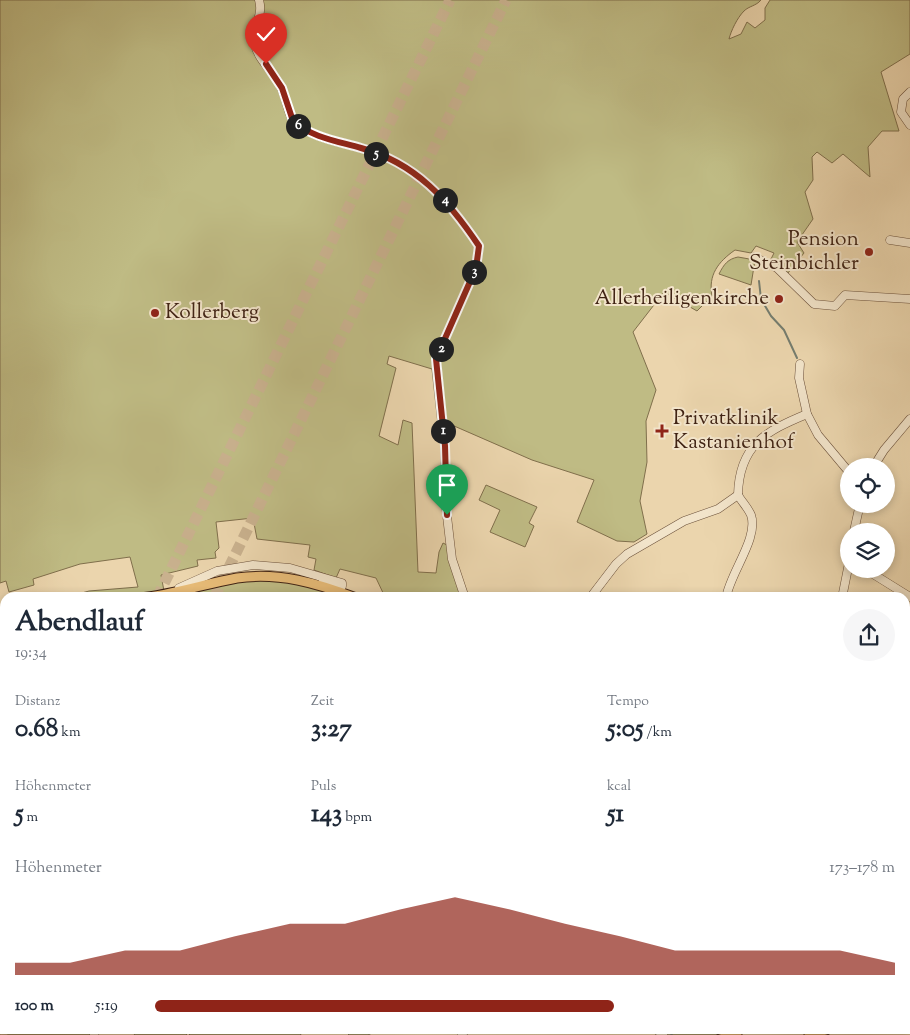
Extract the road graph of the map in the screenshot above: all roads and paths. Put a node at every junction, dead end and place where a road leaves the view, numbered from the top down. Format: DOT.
graph roads {
  1 [pos="259,0"];
  2 [pos="910,92"];
  3 [pos="910,125"];
  4 [pos="890,240"];
  5 [pos="910,243"];
  6 [pos="754,257"];
  7 [pos="910,299"];
  8 [pos="800,364"];
  9 [pos="807,414"];
  10 [pos="910,419"];
  11 [pos="879,458"];
  12 [pos="840,461"];
  13 [pos="738,495"];
  14 [pos="846,578"];
  15 [pos="879,578"];
  16 [pos="321,585"];
  17 [pos="179,591"];
  18 [pos="173,592"];
  19 [pos="340,592"];
  20 [pos="464,592"];
  21 [pos="595,592"];
  22 [pos="728,592"];
  23 [pos="843,592"];
  24 [pos="902,592"];
  1 -- 20 [label="street"];
  2 -- 3 [label="street"];
  4 -- 5 [label="street"];
  6 -- 7 [label="street"];
  8 -- 9 [label="street"];
  9 -- 12 [label="street"];
  9 -- 13 [label="street"];
  10 -- 11 [label="street"];
  13 -- 21 [label="street"];
  13 -- 22 [label="street"];
  14 -- 23 [label="street"];
  15 -- 24 [label="street"];
  16 -- 17 [label="main road"];
  16 -- 17 [label="street"];
  16 -- 19 [label="main road"];
  17 -- 18 [label="main road"];
}
